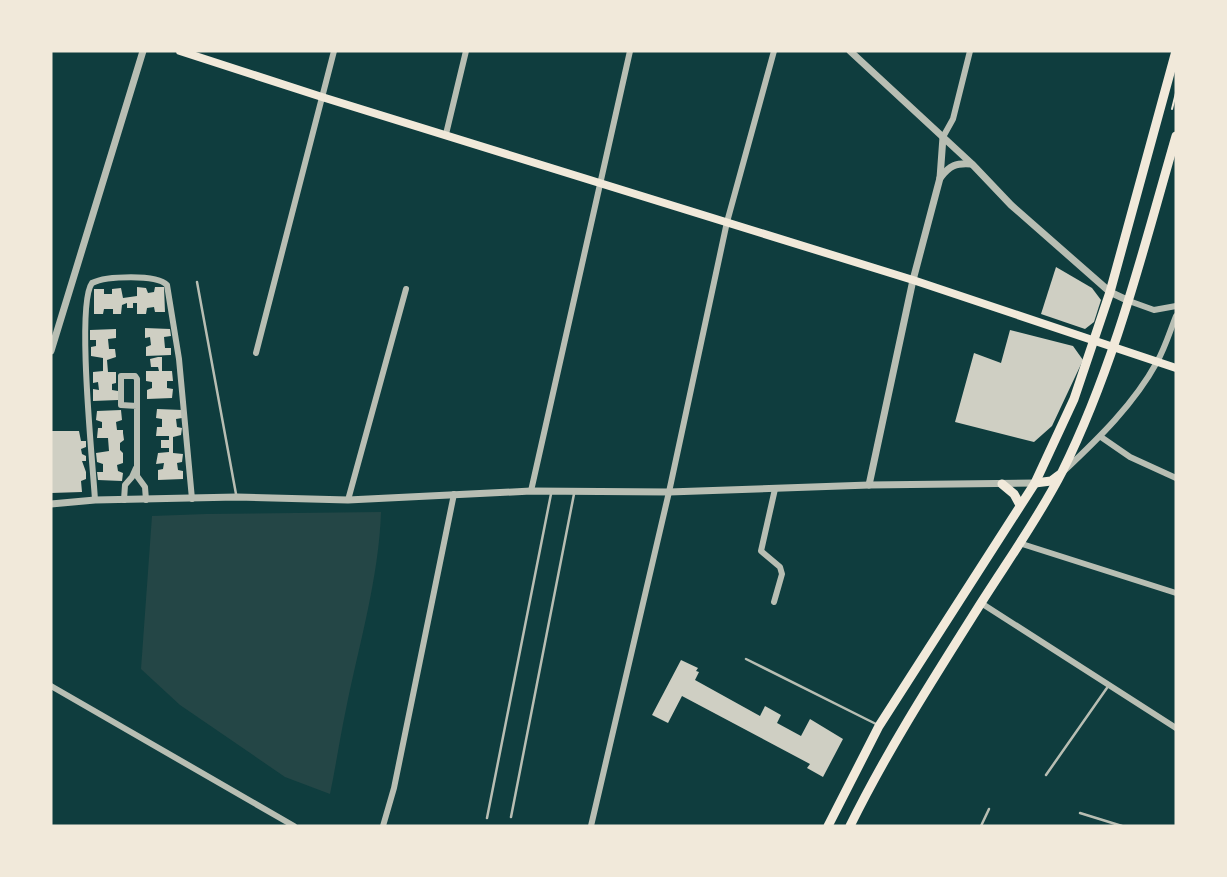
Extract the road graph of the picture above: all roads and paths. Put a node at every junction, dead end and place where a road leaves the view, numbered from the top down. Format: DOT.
graph roads {
  1 [pos="143,51"];
  2 [pos="180,51"];
  3 [pos="334,51"];
  4 [pos="466,51"];
  5 [pos="630,51"];
  6 [pos="774,51"];
  7 [pos="850,51"];
  8 [pos="970,51"];
  9 [pos="1176,51"];
  10 [pos="322,97"];
  11 [pos="446,134"];
  12 [pos="1176,136"];
  13 [pos="943,137"];
  14 [pos="972,164"];
  15 [pos="940,178"];
  16 [pos="600,182"];
  17 [pos="727,222"];
  18 [pos="913,280"];
  19 [pos="197,282"];
  20 [pos="406,289"];
  21 [pos="1110,292"];
  22 [pos="1129,301"];
  23 [pos="1176,306"];
  24 [pos="1176,316"];
  25 [pos="1095,340"];
  26 [pos="1115,347"];
  27 [pos="51,351"];
  28 [pos="256,353"];
  29 [pos="1157,362"];
  30 [pos="1176,368"];
  31 [pos="137,406"];
  32 [pos="1101,437"];
  33 [pos="137,466"];
  34 [pos="1060,474"];
  35 [pos="1176,478"];
  36 [pos="1035,483"];
  37 [pos="1002,484"];
  38 [pos="869,485"];
  39 [pos="775,489"];
  40 [pos="530,491"];
  41 [pos="552,491"];
  42 [pos="575,491"];
  43 [pos="669,492"];
  44 [pos="454,494"];
  45 [pos="237,498"];
  46 [pos="192,499"];
  47 [pos="95,500"];
  48 [pos="124,500"];
  49 [pos="146,500"];
  50 [pos="348,500"];
  51 [pos="51,504"];
  52 [pos="1020,505"];
  53 [pos="1019,544"];
  54 [pos="1176,593"];
  55 [pos="774,602"];
  56 [pos="981,603"];
  57 [pos="746,659"];
  58 [pos="1109,685"];
  59 [pos="51,686"];
  60 [pos="879,726"];
  61 [pos="1176,728"];
  62 [pos="1046,775"];
  63 [pos="989,809"];
  64 [pos="1080,813"];
  65 [pos="510,817"];
  66 [pos="487,818"];
  67 [pos="294,826"];
  68 [pos="383,826"];
  69 [pos="591,826"];
  70 [pos="828,826"];
  71 [pos="850,826"];
  72 [pos="981,826"];
  73 [pos="1122,826"];
  1 -- 27 [label="street"];
  2 -- 10 [label="main road"];
  3 -- 10 [label="street"];
  4 -- 11 [label="street"];
  5 -- 16 [label="street"];
  6 -- 17 [label="street"];
  7 -- 13 [label="street"];
  8 -- 13 [label="street"];
  9 -- 21 [label="main road"];
  10 -- 11 [label="main road"];
  10 -- 28 [label="street"];
  11 -- 16 [label="main road"];
  12 -- 22 [label="main road"];
  13 -- 14 [label="street"];
  13 -- 15 [label="street"];
  14 -- 15 [label="street"];
  14 -- 21 [label="street"];
  15 -- 18 [label="street"];
  16 -- 17 [label="main road"];
  16 -- 40 [label="street"];
  17 -- 18 [label="main road"];
  17 -- 43 [label="street"];
  18 -- 25 [label="main road"];
  18 -- 38 [label="street"];
  19 -- 45 [label="lane"];
  20 -- 50 [label="street"];
  21 -- 22 [label="street"];
  21 -- 25 [label="main road"];
  22 -- 23 [label="street"];
  22 -- 26 [label="main road"];
  24 -- 29 [label="street"];
  25 -- 26 [label="main road"];
  25 -- 36 [label="main road"];
  26 -- 29 [label="main road"];
  26 -- 34 [label="main road"];
  29 -- 30 [label="main road"];
  29 -- 32 [label="street"];
  31 -- 31 [label="street"];
  31 -- 33 [label="street"];
  32 -- 34 [label="street"];
  32 -- 35 [label="street"];
  33 -- 48 [label="street"];
  33 -- 49 [label="street"];
  34 -- 36 [label="main road"];
  34 -- 53 [label="main road"];
  36 -- 37 [label="street"];
  36 -- 52 [label="main road"];
  37 -- 38 [label="street"];
  37 -- 52 [label="main road"];
  38 -- 39 [label="street"];
  39 -- 43 [label="street"];
  39 -- 55 [label="street"];
  40 -- 41 [label="street"];
  40 -- 44 [label="street"];
  41 -- 42 [label="street"];
  41 -- 66 [label="lane"];
  42 -- 43 [label="street"];
  42 -- 65 [label="lane"];
  43 -- 69 [label="street"];
  44 -- 50 [label="street"];
  44 -- 68 [label="street"];
  45 -- 46 [label="street"];
  45 -- 50 [label="street"];
  46 -- 47 [label="street"];
  46 -- 49 [label="street"];
  47 -- 48 [label="street"];
  47 -- 51 [label="street"];
  48 -- 49 [label="street"];
  52 -- 60 [label="main road"];
  53 -- 54 [label="street"];
  53 -- 56 [label="main road"];
  56 -- 58 [label="street"];
  56 -- 71 [label="main road"];
  57 -- 60 [label="lane"];
  58 -- 61 [label="street"];
  58 -- 62 [label="lane"];
  59 -- 67 [label="street"];
  60 -- 70 [label="main road"];
  63 -- 72 [label="lane"];
  64 -- 73 [label="lane"];
}
